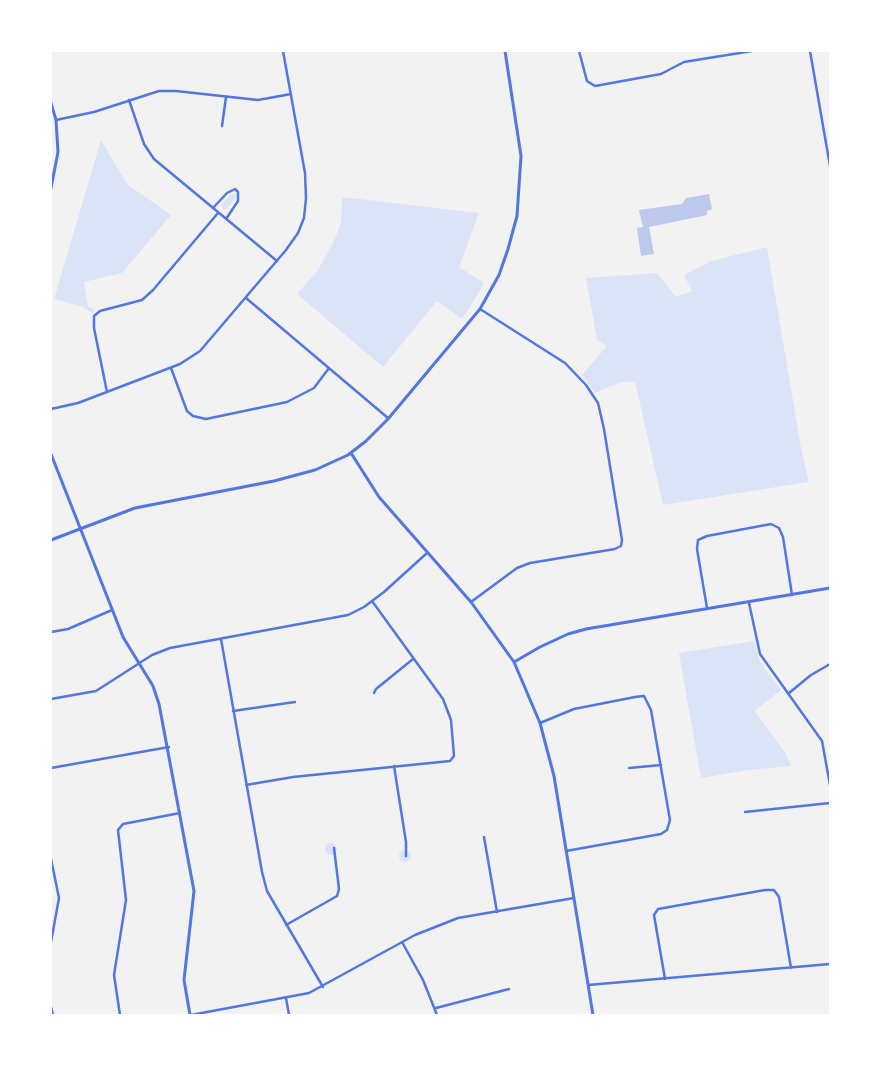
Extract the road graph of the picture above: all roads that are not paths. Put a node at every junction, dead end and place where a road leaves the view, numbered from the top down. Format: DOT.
graph roads {
  1 [pos="283,51"];
  2 [pos="505,51"];
  3 [pos="580,51"];
  4 [pos="752,51"];
  5 [pos="810,51"];
  6 [pos="291,94"];
  7 [pos="226,97"];
  8 [pos="129,100"];
  9 [pos="51,103"];
  10 [pos="56,120"];
  11 [pos="222,126"];
  12 [pos="830,166"];
  13 [pos="51,188"];
  14 [pos="213,208"];
  15 [pos="218,212"];
  16 [pos="226,219"];
  17 [pos="277,262"];
  18 [pos="246,298"];
  19 [pos="480,309"];
  20 [pos="171,368"];
  21 [pos="329,368"];
  22 [pos="107,392"];
  23 [pos="51,409"];
  24 [pos="388,418"];
  25 [pos="351,453"];
  26 [pos="51,454"];
  27 [pos="52,461"];
  28 [pos="82,529"];
  29 [pos="51,540"];
  30 [pos="427,553"];
  31 [pos="830,588"];
  32 [pos="792,595"];
  33 [pos="372,601"];
  34 [pos="471,602"];
  35 [pos="749,603"];
  36 [pos="708,609"];
  37 [pos="112,610"];
  38 [pos="51,632"];
  39 [pos="221,639"];
  40 [pos="413,659"];
  41 [pos="514,662"];
  42 [pos="139,664"];
  43 [pos="830,664"];
  44 [pos="374,693"];
  45 [pos="789,694"];
  46 [pos="51,699"];
  47 [pos="295,702"];
  48 [pos="233,711"];
  49 [pos="540,723"];
  50 [pos="169,747"];
  51 [pos="661,765"];
  52 [pos="394,766"];
  53 [pos="51,768"];
  54 [pos="629,768"];
  55 [pos="246,785"];
  56 [pos="830,786"];
  57 [pos="830,803"];
  58 [pos="745,812"];
  59 [pos="180,813"];
  60 [pos="484,837"];
  61 [pos="334,848"];
  62 [pos="566,850"];
  63 [pos="406,856"];
  64 [pos="51,859"];
  65 [pos="574,898"];
  66 [pos="497,912"];
  67 [pos="286,925"];
  68 [pos="51,942"];
  69 [pos="402,942"];
  70 [pos="830,964"];
  71 [pos="792,968"];
  72 [pos="665,979"];
  73 [pos="588,985"];
  74 [pos="323,987"];
  75 [pos="509,989"];
  76 [pos="286,998"];
  77 [pos="51,1007"];
  78 [pos="436,1008"];
  79 [pos="53,1015"];
  80 [pos="120,1015"];
  81 [pos="190,1015"];
  82 [pos="289,1015"];
  83 [pos="437,1015"];
  84 [pos="594,1015"];
  1 -- 6 [label="street"];
  2 -- 19 [label="street"];
  3 -- 4 [label="street"];
  5 -- 12 [label="street"];
  6 -- 7 [label="street"];
  6 -- 17 [label="street"];
  7 -- 8 [label="street"];
  7 -- 11 [label="street"];
  8 -- 10 [label="street"];
  8 -- 14 [label="street"];
  9 -- 10 [label="street"];
  10 -- 13 [label="street"];
  14 -- 15 [label="street"];
  14 -- 16 [label="street"];
  15 -- 16 [label="street"];
  15 -- 22 [label="street"];
  16 -- 17 [label="street"];
  17 -- 18 [label="street"];
  18 -- 20 [label="street"];
  18 -- 21 [label="street"];
  19 -- 24 [label="street"];
  19 -- 34 [label="street"];
  20 -- 21 [label="street"];
  20 -- 22 [label="street"];
  21 -- 24 [label="street"];
  22 -- 23 [label="street"];
  24 -- 25 [label="street"];
  25 -- 28 [label="street"];
  25 -- 30 [label="street"];
  26 -- 27 [label="street"];
  27 -- 28 [label="street"];
  28 -- 29 [label="street"];
  28 -- 37 [label="street"];
  30 -- 33 [label="street"];
  30 -- 34 [label="street"];
  31 -- 32 [label="street"];
  32 -- 35 [label="street"];
  32 -- 36 [label="street"];
  33 -- 39 [label="street"];
  33 -- 40 [label="street"];
  34 -- 41 [label="street"];
  35 -- 36 [label="street"];
  35 -- 45 [label="street"];
  36 -- 41 [label="street"];
  37 -- 38 [label="street"];
  37 -- 42 [label="street"];
  39 -- 42 [label="street"];
  39 -- 48 [label="street"];
  40 -- 44 [label="street"];
  40 -- 52 [label="street"];
  41 -- 49 [label="street"];
  42 -- 46 [label="street"];
  42 -- 50 [label="street"];
  43 -- 45 [label="street"];
  45 -- 56 [label="street"];
  47 -- 48 [label="street"];
  48 -- 55 [label="street"];
  49 -- 51 [label="street"];
  49 -- 62 [label="street"];
  50 -- 53 [label="street"];
  50 -- 59 [label="street"];
  51 -- 54 [label="street"];
  51 -- 62 [label="street"];
  52 -- 55 [label="street"];
  52 -- 63 [label="street"];
  55 -- 67 [label="street"];
  57 -- 58 [label="street"];
  59 -- 80 [label="street"];
  59 -- 81 [label="street"];
  60 -- 66 [label="street"];
  61 -- 67 [label="street"];
  62 -- 65 [label="street"];
  64 -- 68 [label="street"];
  65 -- 66 [label="street"];
  65 -- 73 [label="street"];
  66 -- 69 [label="street"];
  67 -- 74 [label="street"];
  69 -- 74 [label="street"];
  69 -- 78 [label="street"];
  70 -- 71 [label="street"];
  71 -- 72 [label="street"];
  71 -- 72 [label="street"];
  72 -- 73 [label="street"];
  73 -- 84 [label="street"];
  74 -- 76 [label="street"];
  75 -- 78 [label="street"];
  76 -- 81 [label="street"];
  76 -- 82 [label="street"];
  77 -- 79 [label="street"];
  78 -- 83 [label="street"];
}
